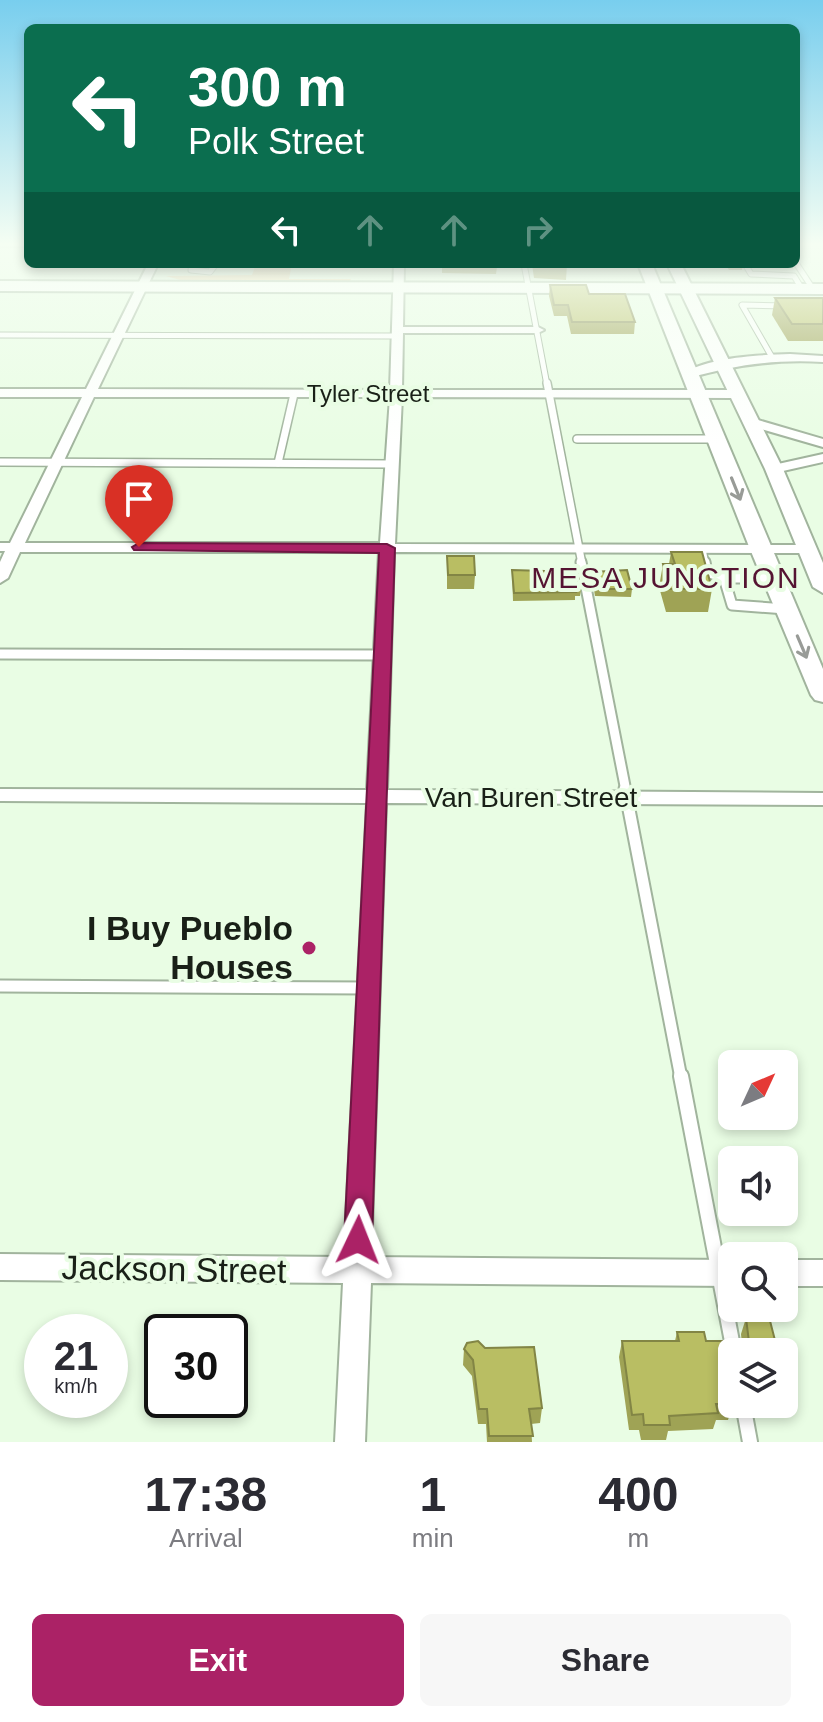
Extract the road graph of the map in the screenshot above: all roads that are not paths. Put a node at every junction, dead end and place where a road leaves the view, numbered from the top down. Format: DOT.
graph roads {
  1 [pos="131,309"];
  2 [pos="397,309"];
  3 [pos="533,309"];
  4 [pos="664,309"];
  5 [pos="694,309"];
  6 [pos="744,309"];
  7 [pos="538,330"];
  8 [pos="396,333"];
  9 [pos="0,335"];
  10 [pos="119,335"];
  11 [pos="773,359"];
  12 [pos="823,359"];
  13 [pos="722,365"];
  14 [pos="689,374"];
  15 [pos="0,393"];
  16 [pos="90,393"];
  17 [pos="294,394"];
  18 [pos="396,394"];
  19 [pos="549,394"];
  20 [pos="697,394"];
  21 [pos="736,394"];
  22 [pos="751,422"];
  23 [pos="577,439"];
  24 [pos="716,439"];
  25 [pos="823,443"];
  26 [pos="823,458"];
  27 [pos="0,462"];
  28 [pos="56,462"];
  29 [pos="278,463"];
  30 [pos="392,464"];
  31 [pos="774,469"];
  32 [pos="8,547"];
  33 [pos="387,548"];
  34 [pos="578,549"];
  35 [pos="702,549"];
  36 [pos="760,549"];
  37 [pos="808,549"];
  38 [pos="0,578"];
  39 [pos="724,578"];
  40 [pos="773,578"];
  41 [pos="823,587"];
  42 [pos="786,609"];
  43 [pos="0,654"];
  44 [pos="383,655"];
  45 [pos="823,695"];
  46 [pos="0,795"];
  47 [pos="377,797"];
  48 [pos="625,798"];
  49 [pos="823,799"];
  50 [pos="0,986"];
  51 [pos="369,988"];
  52 [pos="718,1242"];
  53 [pos="0,1267"];
  54 [pos="357,1272"];
  55 [pos="718,1273"];
  56 [pos="798,1273"];
  57 [pos="823,1273"];
  58 [pos="746,1418"];
  59 [pos="350,1442"];
  60 [pos="750,1442"];
  1 -- 10 [label="street"];
  2 -- 8 [label="street"];
  3 -- 7 [label="lane"];
  4 -- 14 [label="main road"];
  5 -- 13 [label="main road"];
  6 -- 11 [label="lane"];
  7 -- 8 [label="street"];
  7 -- 19 [label="lane"];
  8 -- 10 [label="lane"];
  8 -- 18 [label="street"];
  9 -- 10 [label="lane"];
  10 -- 16 [label="street"];
  11 -- 12 [label="street"];
  11 -- 13 [label="street"];
  13 -- 14 [label="street"];
  13 -- 21 [label="main road"];
  14 -- 20 [label="main road"];
  15 -- 16 [label="street, Tyler Street"];
  16 -- 17 [label="street, Tyler Street"];
  16 -- 28 [label="street"];
  17 -- 18 [label="street, Tyler Street"];
  17 -- 29 [label="lane"];
  18 -- 19 [label="street, Tyler Street"];
  18 -- 30 [label="street"];
  19 -- 20 [label="street, Tyler Street"];
  19 -- 34 [label="lane"];
  20 -- 21 [label="street, Tyler Street"];
  20 -- 24 [label="main road"];
  21 -- 22 [label="main road"];
  22 -- 25 [label="street"];
  22 -- 31 [label="main road"];
  23 -- 24 [label="lane"];
  24 -- 36 [label="main road, one-way"];
  26 -- 31 [label="street"];
  27 -- 28 [label="lane"];
  28 -- 29 [label="lane"];
  28 -- 32 [label="street"];
  29 -- 30 [label="lane"];
  30 -- 33 [label="street"];
  31 -- 37 [label="main road"];
  32 -- 33 [label="street"];
  32 -- 38 [label="street"];
  33 -- 34 [label="street"];
  33 -- 44 [label="street"];
  34 -- 35 [label="street"];
  34 -- 48 [label="lane"];
  35 -- 36 [label="street"];
  35 -- 39 [label="lane"];
  36 -- 37 [label="street"];
  36 -- 40 [label="main road"];
  37 -- 41 [label="main road"];
  39 -- 40 [label="lane"];
  39 -- 42 [label="lane"];
  40 -- 42 [label="main road"];
  42 -- 45 [label="main road, one-way"];
  43 -- 44 [label="lane"];
  44 -- 47 [label="street"];
  46 -- 47 [label="street, Van Buren Street"];
  47 -- 48 [label="street, Van Buren Street"];
  47 -- 51 [label="street"];
  48 -- 49 [label="street, Van Buren Street"];
  48 -- 52 [label="lane"];
  50 -- 51 [label="lane"];
  51 -- 54 [label="street"];
  53 -- 54 [label="street, Jackson Street"];
  54 -- 55 [label="street, Jackson Street"];
  54 -- 59 [label="street"];
  56 -- 57 [label="street"];
  58 -- 60 [label="lane"];
}
